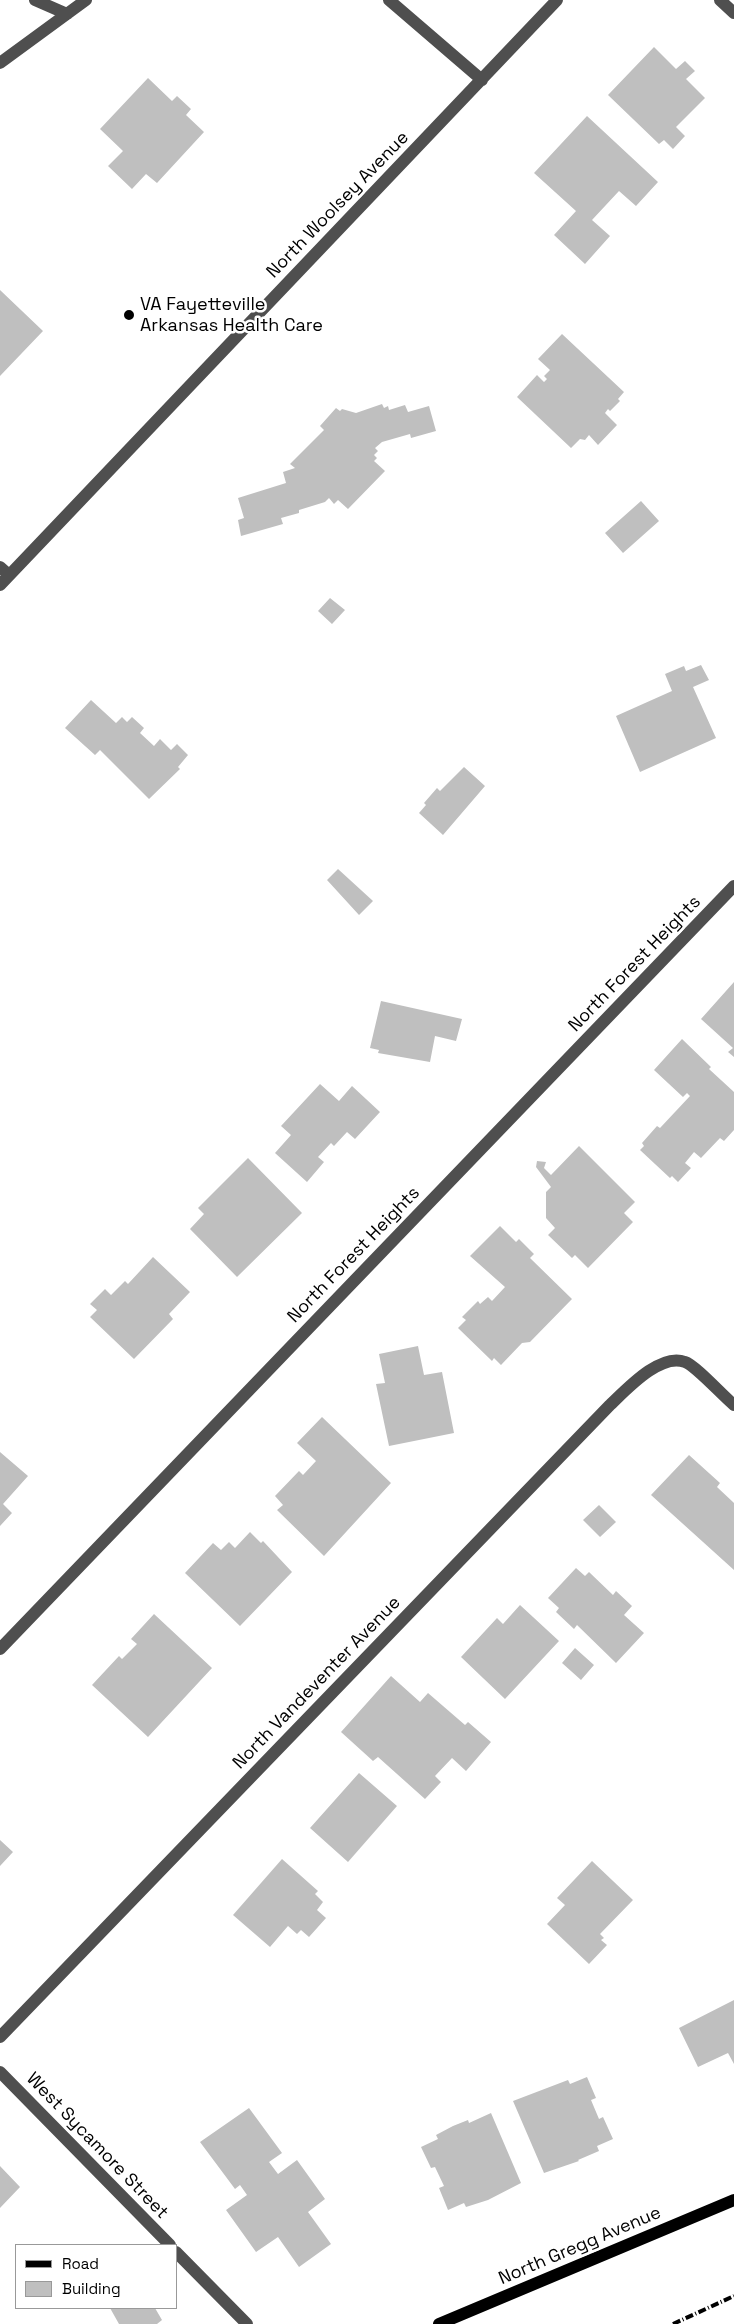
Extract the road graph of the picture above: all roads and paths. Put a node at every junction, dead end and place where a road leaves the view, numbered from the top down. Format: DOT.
graph roads {
  1 [pos="35,0"];
  2 [pos="86,0"];
  3 [pos="389,0"];
  4 [pos="557,0"];
  5 [pos="720,0"];
  6 [pos="734,13"];
  7 [pos="67,14"];
  8 [pos="0,63"];
  9 [pos="482,80"];
  10 [pos="5,571"];
  11 [pos="0,585"];
  12 [pos="734,886"];
  13 [pos="734,1405"];
  14 [pos="0,1649"];
  15 [pos="0,2037"];
  16 [pos="0,2072"];
  17 [pos="734,2200"];
  18 [pos="169,2244"];
  19 [pos="178,2254"];
  20 [pos="247,2324"];
  21 [pos="439,2324"];
  1 -- 7 [label="street"];
  2 -- 7 [label="street"];
  3 -- 9 [label="street"];
  4 -- 9 [label="street, North Woolsey Avenue"];
  5 -- 6 [label="street"];
  7 -- 8 [label="street"];
  9 -- 10 [label="street, North Woolsey Avenue"];
  10 -- 11 [label="street, North Woolsey Avenue"];
  12 -- 14 [label="street, North Forest Heights"];
  13 -- 15 [label="street, North Vandeventer Avenue"];
  16 -- 18 [label="street, West Sycamore Street"];
  17 -- 21 [label="main road, North Gregg Avenue"];
  19 -- 20 [label="street"];
}
